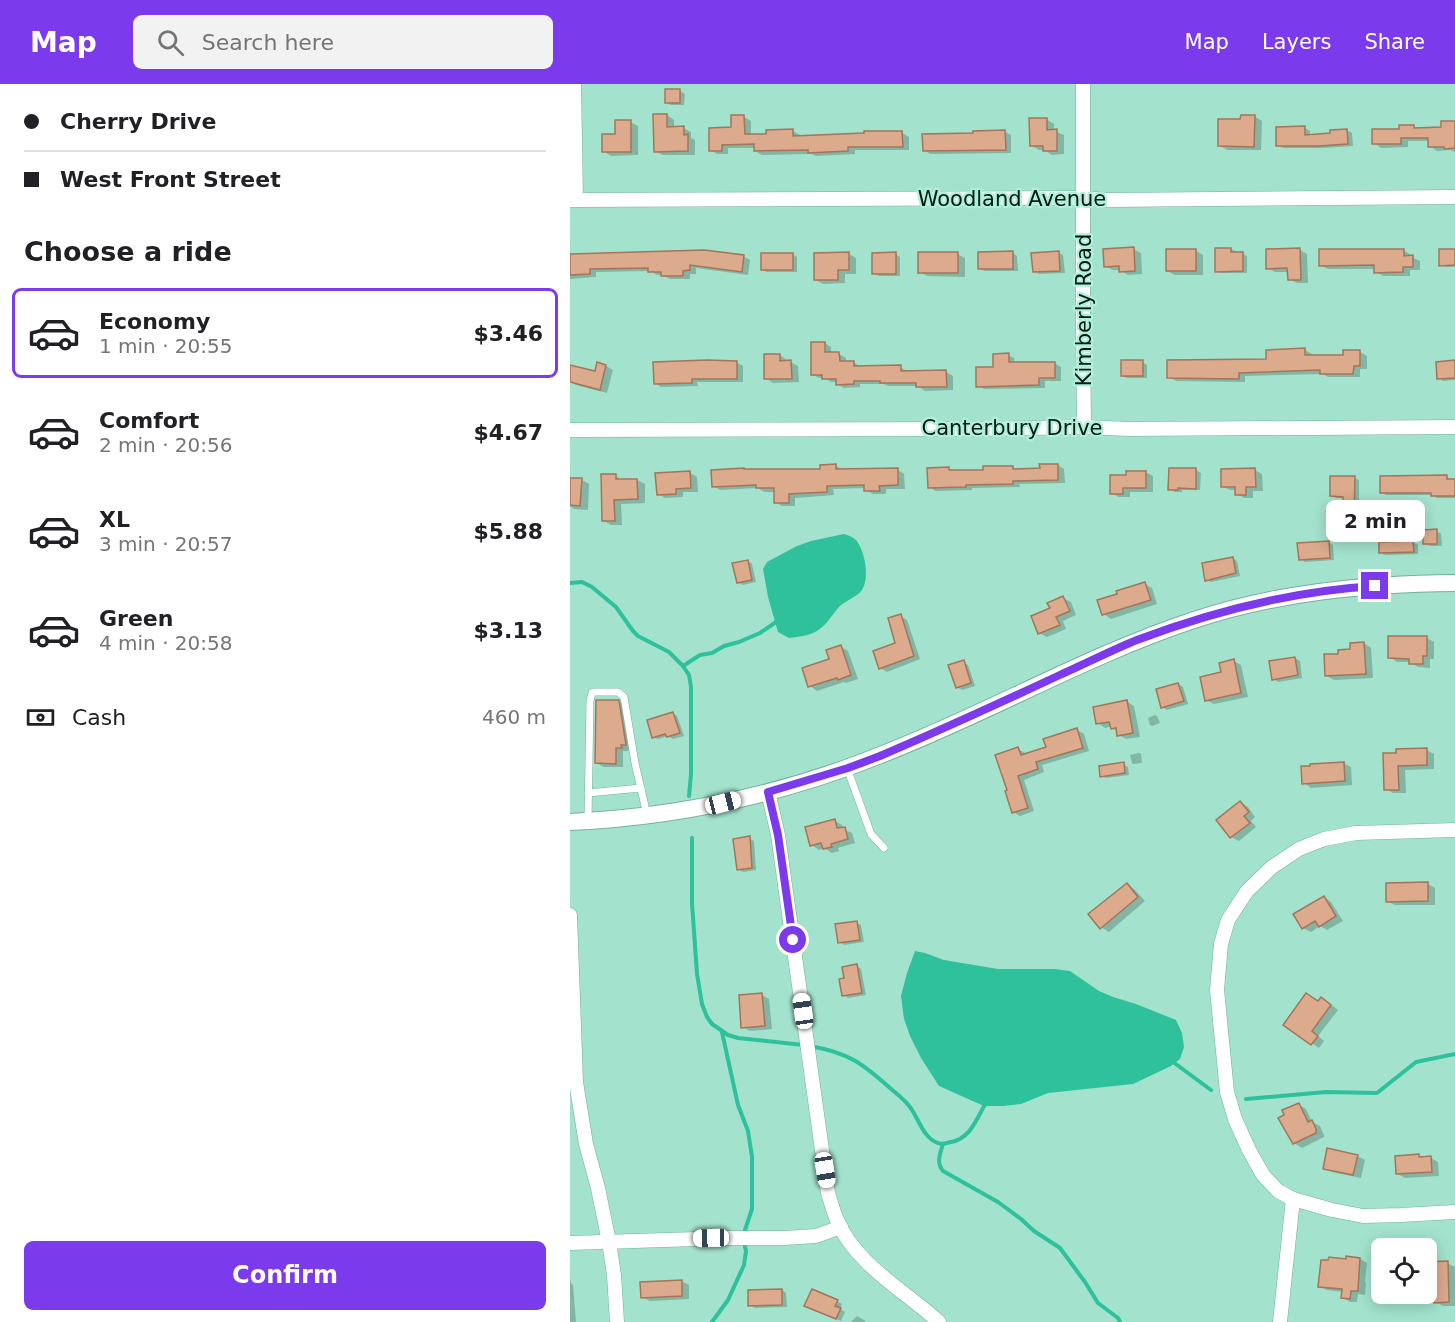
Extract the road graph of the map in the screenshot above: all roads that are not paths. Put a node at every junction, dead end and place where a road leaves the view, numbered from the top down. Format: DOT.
graph roads {
  1 [pos="574,84"];
  2 [pos="1083,84"];
  3 [pos="1455,197"];
  4 [pos="1083,198"];
  5 [pos="573,200"];
  6 [pos="1084,427"];
  7 [pos="1455,427"];
  8 [pos="570,430"];
  9 [pos="1455,583"];
  10 [pos="848,768"];
  11 [pos="641,788"];
  12 [pos="768,792"];
  13 [pos="588,793"];
  14 [pos="647,815"];
  15 [pos="588,821"];
  16 [pos="570,822"];
  17 [pos="1455,830"];
  18 [pos="884,848"];
  19 [pos="570,915"];
  20 [pos="1293,1199"];
  21 [pos="1455,1212"];
  22 [pos="841,1227"];
  23 [pos="609,1242"];
  24 [pos="570,1243"];
  25 [pos="616,1322"];
  26 [pos="939,1322"];
  27 [pos="1280,1322"];
  1 -- 5 [label="street"];
  2 -- 4 [label="street, Kimberly Road"];
  3 -- 4 [label="street, Woodland Avenue"];
  4 -- 5 [label="street, Woodland Avenue"];
  4 -- 6 [label="street, Kimberly Road"];
  6 -- 7 [label="street, Canterbury Drive"];
  6 -- 8 [label="street, Canterbury Drive"];
  9 -- 10 [label="street"];
  10 -- 12 [label="street"];
  10 -- 18 [label="lane"];
  11 -- 13 [label="lane"];
  11 -- 13 [label="lane"];
  11 -- 14 [label="lane"];
  12 -- 14 [label="street"];
  12 -- 22 [label="street"];
  13 -- 15 [label="lane"];
  14 -- 15 [label="street"];
  15 -- 16 [label="street"];
  17 -- 20 [label="street"];
  19 -- 23 [label="street"];
  20 -- 21 [label="street"];
  20 -- 27 [label="street"];
  22 -- 23 [label="street"];
  22 -- 26 [label="street"];
  23 -- 24 [label="street"];
  23 -- 25 [label="street"];
}
